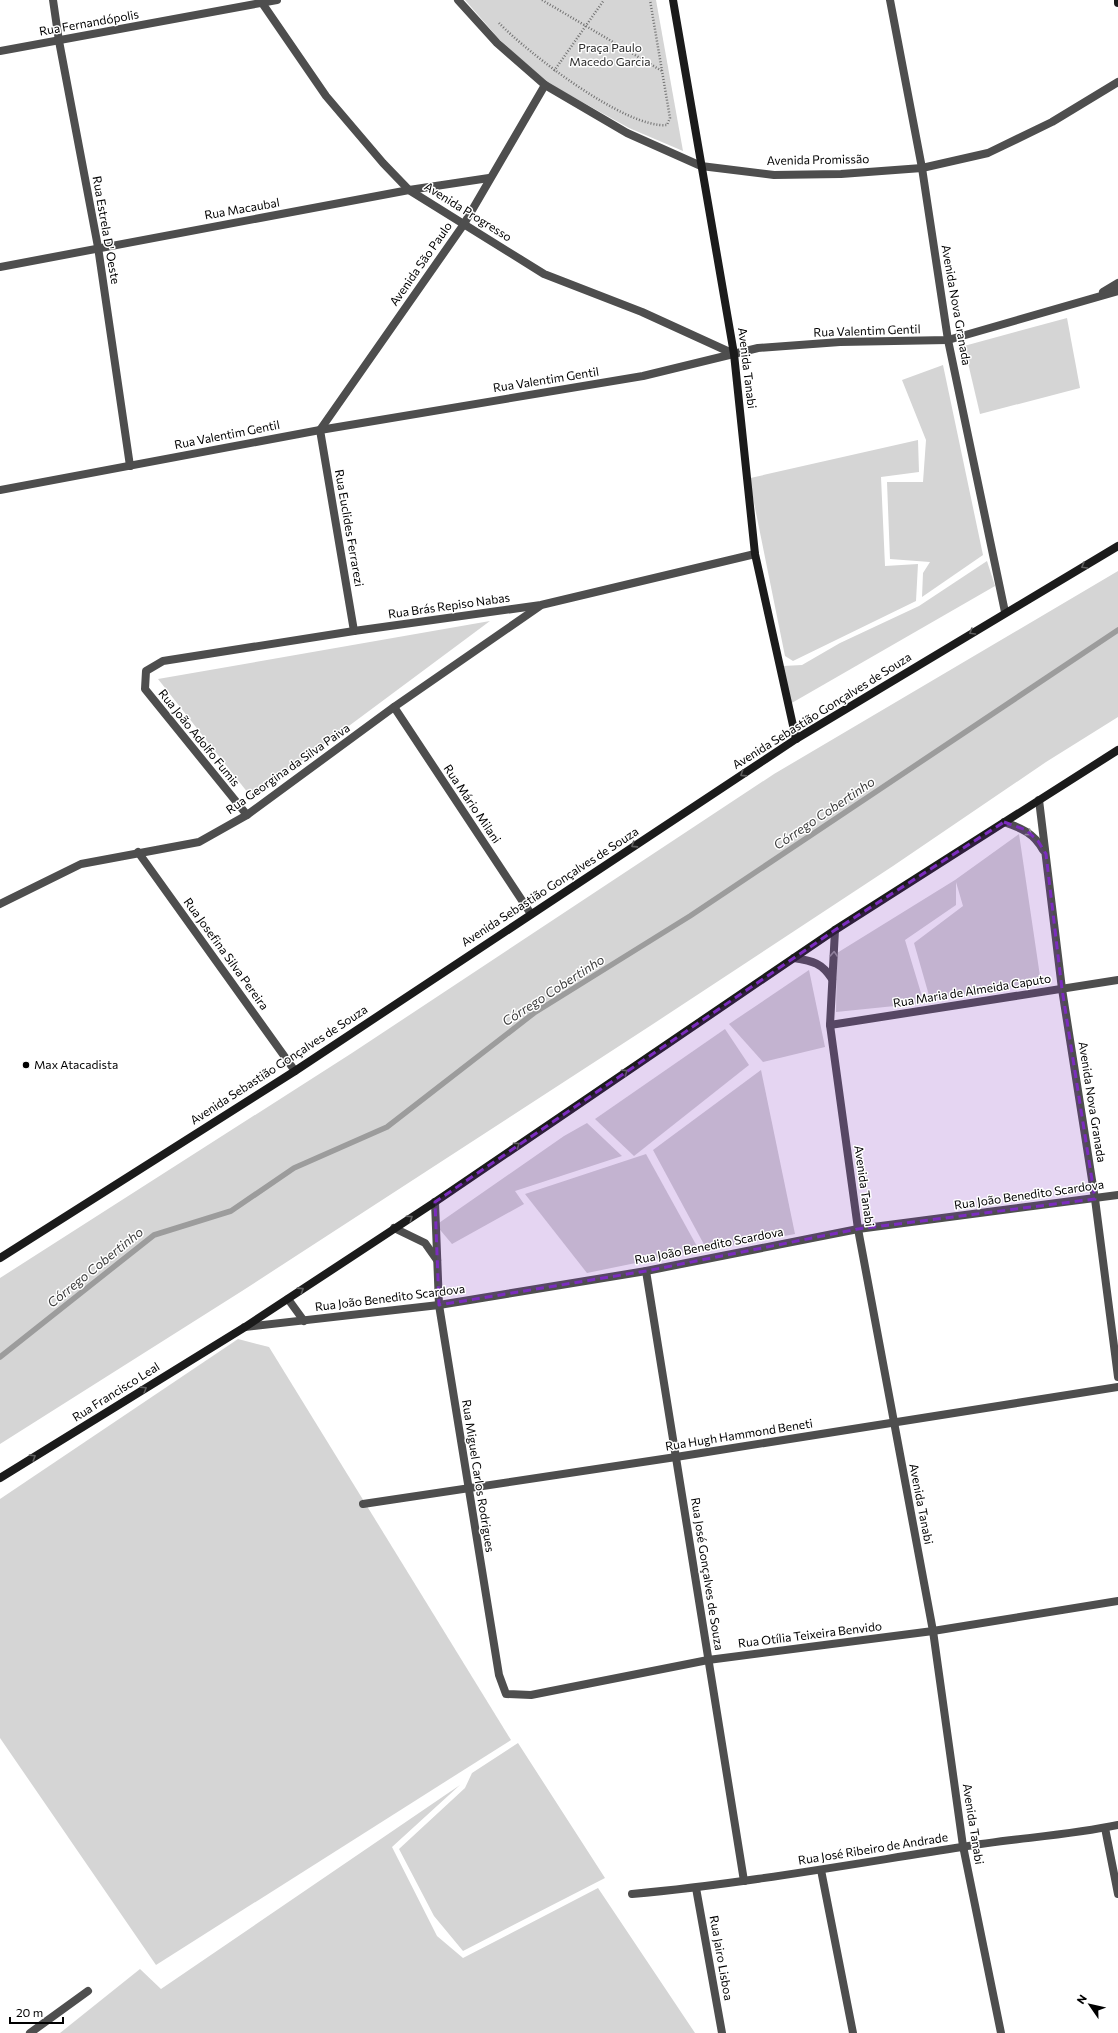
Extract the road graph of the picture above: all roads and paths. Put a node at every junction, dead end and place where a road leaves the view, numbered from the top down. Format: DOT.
graph roads {
  1 [pos="53,0"];
  2 [pos="277,0"];
  3 [pos="458,0"];
  4 [pos="542,0"];
  5 [pos="604,0"];
  6 [pos="650,0"];
  7 [pos="673,0"];
  8 [pos="890,0"];
  9 [pos="261,1"];
  10 [pos="496,20"];
  11 [pos="586,26"];
  12 [pos="59,41"];
  13 [pos="0,51"];
  14 [pos="662,70"];
  15 [pos="554,71"];
  16 [pos="1118,82"];
  17 [pos="545,85"];
  18 [pos="701,166"];
  19 [pos="922,168"];
  20 [pos="490,178"];
  21 [pos="410,190"];
  22 [pos="464,224"];
  23 [pos="98,247"];
  24 [pos="0,267"];
  25 [pos="1118,283"];
  26 [pos="1118,291"];
  27 [pos="1094,297"];
  28 [pos="948,340"];
  29 [pos="734,354"];
  30 [pos="320,430"];
  31 [pos="130,466"];
  32 [pos="0,490"];
  33 [pos="1118,546"];
  34 [pos="755,554"];
  35 [pos="541,605"];
  36 [pos="1004,612"];
  37 [pos="354,631"];
  38 [pos="146,671"];
  39 [pos="394,707"];
  40 [pos="796,739"];
  41 [pos="1118,750"];
  42 [pos="1039,800"];
  43 [pos="247,815"];
  44 [pos="1004,822"];
  45 [pos="138,852"];
  46 [pos="1046,854"];
  47 [pos="0,904"];
  48 [pos="531,914"];
  49 [pos="835,930"];
  50 [pos="794,958"];
  51 [pos="832,979"];
  52 [pos="1118,980"];
  53 [pos="1062,989"];
  54 [pos="830,1025"];
  55 [pos="295,1071"];
  56 [pos="1118,1194"];
  57 [pos="1095,1199"];
  58 [pos="435,1202"];
  59 [pos="394,1228"];
  60 [pos="858,1229"];
  61 [pos="0,1258"];
  62 [pos="437,1260"];
  63 [pos="646,1271"];
  64 [pos="288,1299"];
  65 [pos="439,1305"];
  66 [pos="304,1321"];
  67 [pos="245,1327"];
  68 [pos="1118,1377"];
  69 [pos="1118,1387"];
  70 [pos="894,1422"];
  71 [pos="676,1457"];
  72 [pos="0,1478"];
  73 [pos="467,1487"];
  74 [pos="363,1504"];
  75 [pos="1118,1601"];
  76 [pos="933,1631"];
  77 [pos="708,1660"];
  78 [pos="506,1694"];
  79 [pos="1118,1825"];
  80 [pos="1105,1828"];
  81 [pos="963,1846"];
  82 [pos="821,1870"];
  83 [pos="744,1881"];
  84 [pos="696,1888"];
  85 [pos="632,1894"];
  86 [pos="1118,1894"];
  87 [pos="88,1991"];
  88 [pos="30,2033"];
  89 [pos="722,2033"];
  90 [pos="853,2033"];
  91 [pos="1001,2033"];
  1 -- 12 [label="street, Rua Estrela D' Oeste"];
  2 -- 9 [label="street, Rua Fernandópolis"];
  3 -- 17 [label="street, Avenida Promissão"];
  4 -- 11 [label="path"];
  5 -- 11 [label="path"];
  6 -- 14 [label="path"];
  7 -- 18 [label="main road, Avenida Tanabi"];
  8 -- 19 [label="street, Avenida Nova Granada"];
  9 -- 12 [label="street, Rua Fernandópolis"];
  9 -- 21 [label="street, Avenida Progresso"];
  10 -- 15 [label="path"];
  11 -- 14 [label="path"];
  11 -- 15 [label="path"];
  12 -- 13 [label="street, Rua Fernandópolis"];
  12 -- 23 [label="street, Rua Estrela D' Oeste"];
  14 -- 15 [label="path"];
  16 -- 19 [label="street, Avenida Promissão"];
  17 -- 18 [label="street, Avenida Promissão"];
  17 -- 20 [label="street, Avenida São Paulo"];
  18 -- 19 [label="street, Avenida Promissão"];
  18 -- 29 [label="main road, Avenida Tanabi"];
  19 -- 28 [label="street, Avenida Nova Granada"];
  20 -- 21 [label="street, Rua Macaubal"];
  20 -- 22 [label="street, Avenida São Paulo"];
  21 -- 22 [label="street, Avenida Progresso"];
  21 -- 23 [label="street, Rua Macaubal"];
  22 -- 29 [label="street, Avenida Progresso"];
  22 -- 30 [label="street, Avenida São Paulo"];
  23 -- 24 [label="street, Rua Macaubal"];
  23 -- 31 [label="street, Rua Estrela D' Oeste"];
  25 -- 27 [label="street, Rua Valentim Gentil"];
  26 -- 27 [label="street, Rua Valentim Gentil"];
  27 -- 28 [label="street, Rua Valentim Gentil"];
  28 -- 29 [label="street, Rua Valentim Gentil"];
  28 -- 36 [label="street, Avenida Nova Granada"];
  29 -- 30 [label="street, Rua Valentim Gentil"];
  29 -- 34 [label="main road, Avenida Tanabi"];
  30 -- 31 [label="street, Rua Valentim Gentil"];
  30 -- 37 [label="street, Rua Euclides Ferrarezi"];
  31 -- 32 [label="street, Rua Valentim Gentil"];
  33 -- 36 [label="main road, Avenida Sebastião Gonçalves de Souza, one-way"];
  34 -- 35 [label="street, Rua Brás Repiso Nabas"];
  34 -- 40 [label="main road, Avenida Tanabi"];
  35 -- 37 [label="street, Rua Brás Repiso Nabas"];
  35 -- 39 [label="street, Rua Georgina da Silva Paiva"];
  36 -- 40 [label="main road, Avenida Sebastião Gonçalves de Souza, one-way"];
  37 -- 38 [label="street, Rua Brás Repiso Nabas"];
  38 -- 43 [label="street, Rua João Adolfo Fumis"];
  39 -- 43 [label="street, Rua Georgina da Silva Paiva"];
  39 -- 48 [label="street, Rua Mário Milani"];
  40 -- 48 [label="main road, Avenida Sebastião Gonçalves de Souza, one-way"];
  41 -- 42 [label="main road"];
  42 -- 44 [label="main road"];
  42 -- 46 [label="street, Avenida Nova Granada"];
  43 -- 45 [label="street, Rua Georgina da Silva Paiva"];
  44 -- 46 [label="street, Avenida Nova Granada, one-way"];
  44 -- 49 [label="main road"];
  45 -- 47 [label="street, Rua Georgina da Silva Paiva"];
  45 -- 55 [label="street, Rua Josefina Silva Pereira"];
  46 -- 53 [label="street, Avenida Nova Granada"];
  48 -- 55 [label="main road, Avenida Sebastião Gonçalves de Souza"];
  49 -- 50 [label="main road"];
  51 -- 49 [label="street, Avenida Tanabi, one-way"];
  50 -- 51 [label="street"];
  58 -- 50 [label="main road, one-way"];
  51 -- 54 [label="street, Avenida Tanabi"];
  52 -- 53 [label="street, Rua Maria de Almeida Caputo"];
  53 -- 54 [label="street, Rua Maria de Almeida Caputo"];
  53 -- 57 [label="street, Avenida Nova Granada"];
  54 -- 60 [label="street, Avenida Tanabi"];
  55 -- 61 [label="main road, Avenida Sebastião Gonçalves de Souza"];
  56 -- 57 [label="street, Rua João Benedito Scardova"];
  57 -- 60 [label="street, Rua João Benedito Scardova"];
  57 -- 68 [label="street, Avenida Nova Granada"];
  59 -- 58 [label="main road, one-way"];
  58 -- 62 [label="street, Rua Miguel Carlos Rodrigues"];
  59 -- 62 [label="street"];
  64 -- 59 [label="main road, one-way"];
  60 -- 63 [label="street, Rua João Benedito Scardova"];
  60 -- 70 [label="street, Avenida Tanabi"];
  62 -- 65 [label="street, Rua Miguel Carlos Rodrigues"];
  63 -- 65 [label="street, Rua João Benedito Scardova"];
  63 -- 71 [label="street, Rua José Gonçalves de Souza"];
  64 -- 66 [label="street, Rua João Benedito Scardova"];
  64 -- 67 [label="main road"];
  65 -- 66 [label="street, Rua João Benedito Scardova"];
  65 -- 73 [label="street, Rua Miguel Carlos Rodrigues"];
  66 -- 67 [label="street, Rua João Benedito Scardova"];
  72 -- 67 [label="main road, Rua Francisco Leal, one-way"];
  69 -- 70 [label="street, Rua Hugh Hammond Beneti"];
  70 -- 71 [label="street, Rua Hugh Hammond Beneti"];
  70 -- 76 [label="street, Avenida Tanabi"];
  71 -- 73 [label="street, Rua Hugh Hammond Beneti"];
  71 -- 77 [label="street, Rua José Gonçalves de Souza"];
  73 -- 74 [label="street, Rua Hugh Hammond Beneti"];
  73 -- 78 [label="street, Rua Miguel Carlos Rodrigues"];
  75 -- 76 [label="street, Rua Otília Teixeira Benvido"];
  76 -- 77 [label="street, Rua Otília Teixeira Benvido"];
  76 -- 81 [label="street, Avenida Tanabi"];
  77 -- 78 [label="street, Rua Otília Teixeira Benvido"];
  77 -- 83 [label="street, Rua José Gonçalves de Souza"];
  79 -- 80 [label="street, Rua José Ribeiro de Andrade"];
  80 -- 81 [label="street, Rua José Ribeiro de Andrade"];
  80 -- 86 [label="street"];
  81 -- 82 [label="street, Rua José Ribeiro de Andrade"];
  81 -- 91 [label="street, Avenida Tanabi"];
  82 -- 83 [label="street, Rua José Ribeiro de Andrade"];
  82 -- 90 [label="street"];
  83 -- 84 [label="street, Rua José Ribeiro de Andrade"];
  84 -- 85 [label="street, Rua José Ribeiro de Andrade"];
  84 -- 89 [label="street, Rua Jairo Lisboa"];
  87 -- 88 [label="street"];
}
